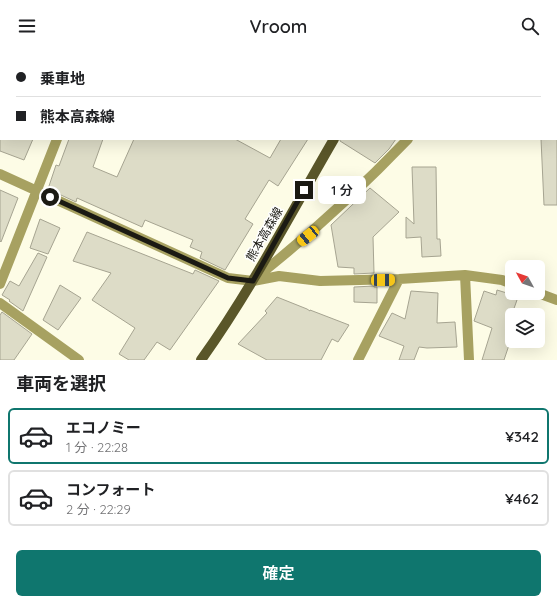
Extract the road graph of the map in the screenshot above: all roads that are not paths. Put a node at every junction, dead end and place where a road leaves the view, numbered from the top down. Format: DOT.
graph roads {
  1 [pos="57,140"];
  2 [pos="333,140"];
  3 [pos="407,140"];
  4 [pos="0,174"];
  5 [pos="37,191"];
  6 [pos="465,275"];
  7 [pos="399,279"];
  8 [pos="253,281"];
  9 [pos="505,281"];
  10 [pos="0,284"];
  11 [pos="545,296"];
  12 [pos="557,300"];
  13 [pos="0,303"];
  14 [pos="79,360"];
  15 [pos="201,360"];
  16 [pos="358,360"];
  17 [pos="469,360"];
  1 -- 5 [label="street"];
  2 -- 8 [label="main road, 熊本高森線"];
  3 -- 8 [label="street"];
  4 -- 5 [label="street"];
  5 -- 8 [label="street"];
  5 -- 10 [label="street"];
  6 -- 7 [label="street"];
  6 -- 9 [label="street"];
  6 -- 17 [label="street"];
  7 -- 8 [label="street"];
  7 -- 16 [label="street"];
  8 -- 15 [label="main road, 熊本高森線"];
  11 -- 12 [label="street"];
  13 -- 14 [label="street"];
}
